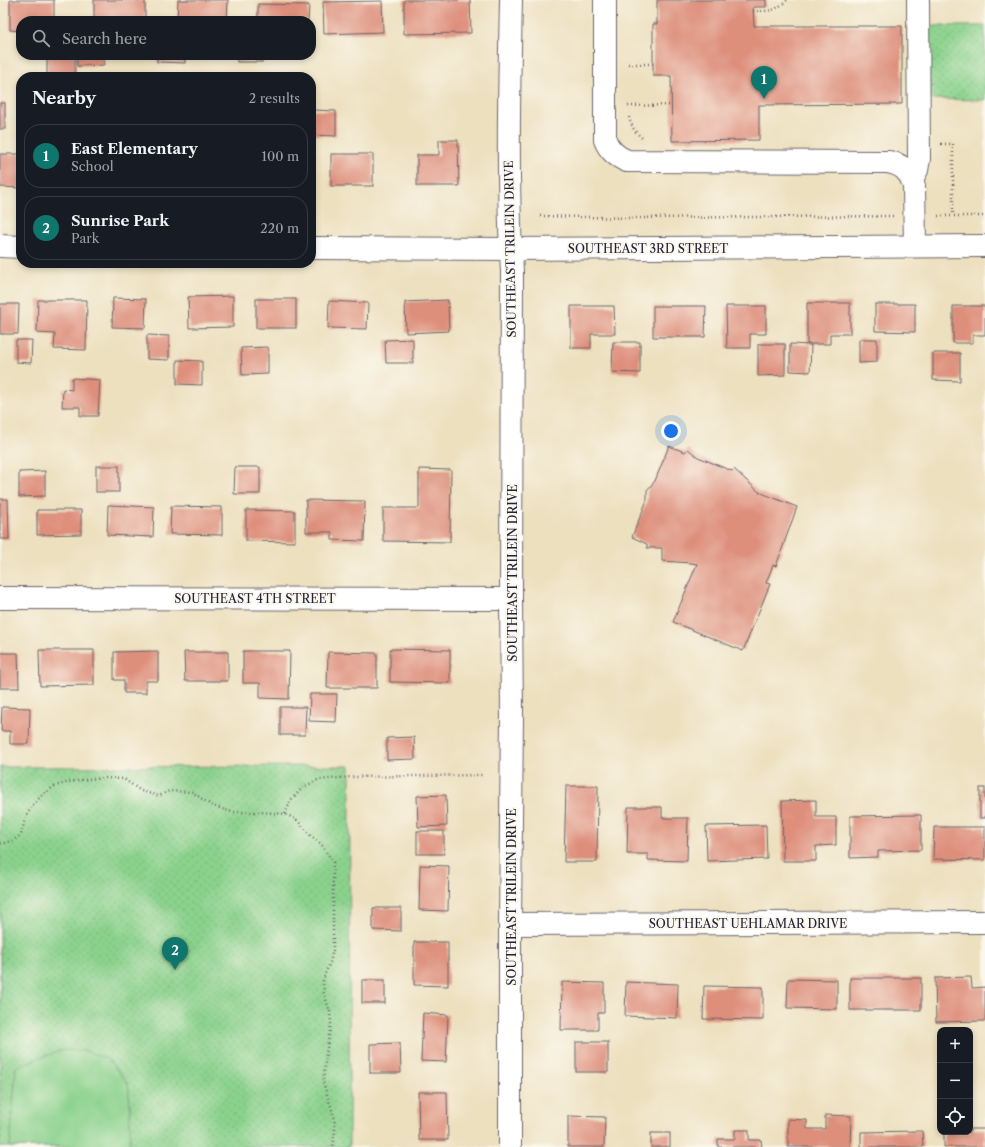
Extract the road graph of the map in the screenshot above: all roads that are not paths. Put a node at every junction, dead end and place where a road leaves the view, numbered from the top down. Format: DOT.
graph roads {
  1 [pos="511,0"];
  2 [pos="605,0"];
  3 [pos="918,0"];
  4 [pos="912,179"];
  5 [pos="0,246"];
  6 [pos="16,246"];
  7 [pos="915,246"];
  8 [pos="985,246"];
  9 [pos="316,248"];
  10 [pos="511,249"];
  11 [pos="0,598"];
  12 [pos="511,599"];
  13 [pos="985,922"];
  14 [pos="510,924"];
  15 [pos="510,1147"];
  1 -- 10 [label="street, SOUTHEAST TRILEIN DRIVE"];
  2 -- 4 [label="street"];
  3 -- 4 [label="street"];
  4 -- 7 [label="street"];
  5 -- 6 [label="street"];
  7 -- 8 [label="street, SOUTHEAST 3RD STREET"];
  7 -- 10 [label="street, SOUTHEAST 3RD STREET"];
  9 -- 10 [label="street, SOUTHEAST 3RD STREET"];
  10 -- 12 [label="street, SOUTHEAST TRILEIN DRIVE"];
  11 -- 12 [label="street, SOUTHEAST 4TH STREET"];
  12 -- 14 [label="street, SOUTHEAST TRILEIN DRIVE"];
  13 -- 14 [label="street, SOUTHEAST UEHLAMAR DRIVE"];
  14 -- 15 [label="street, SOUTHEAST TRILEIN DRIVE"];
}
